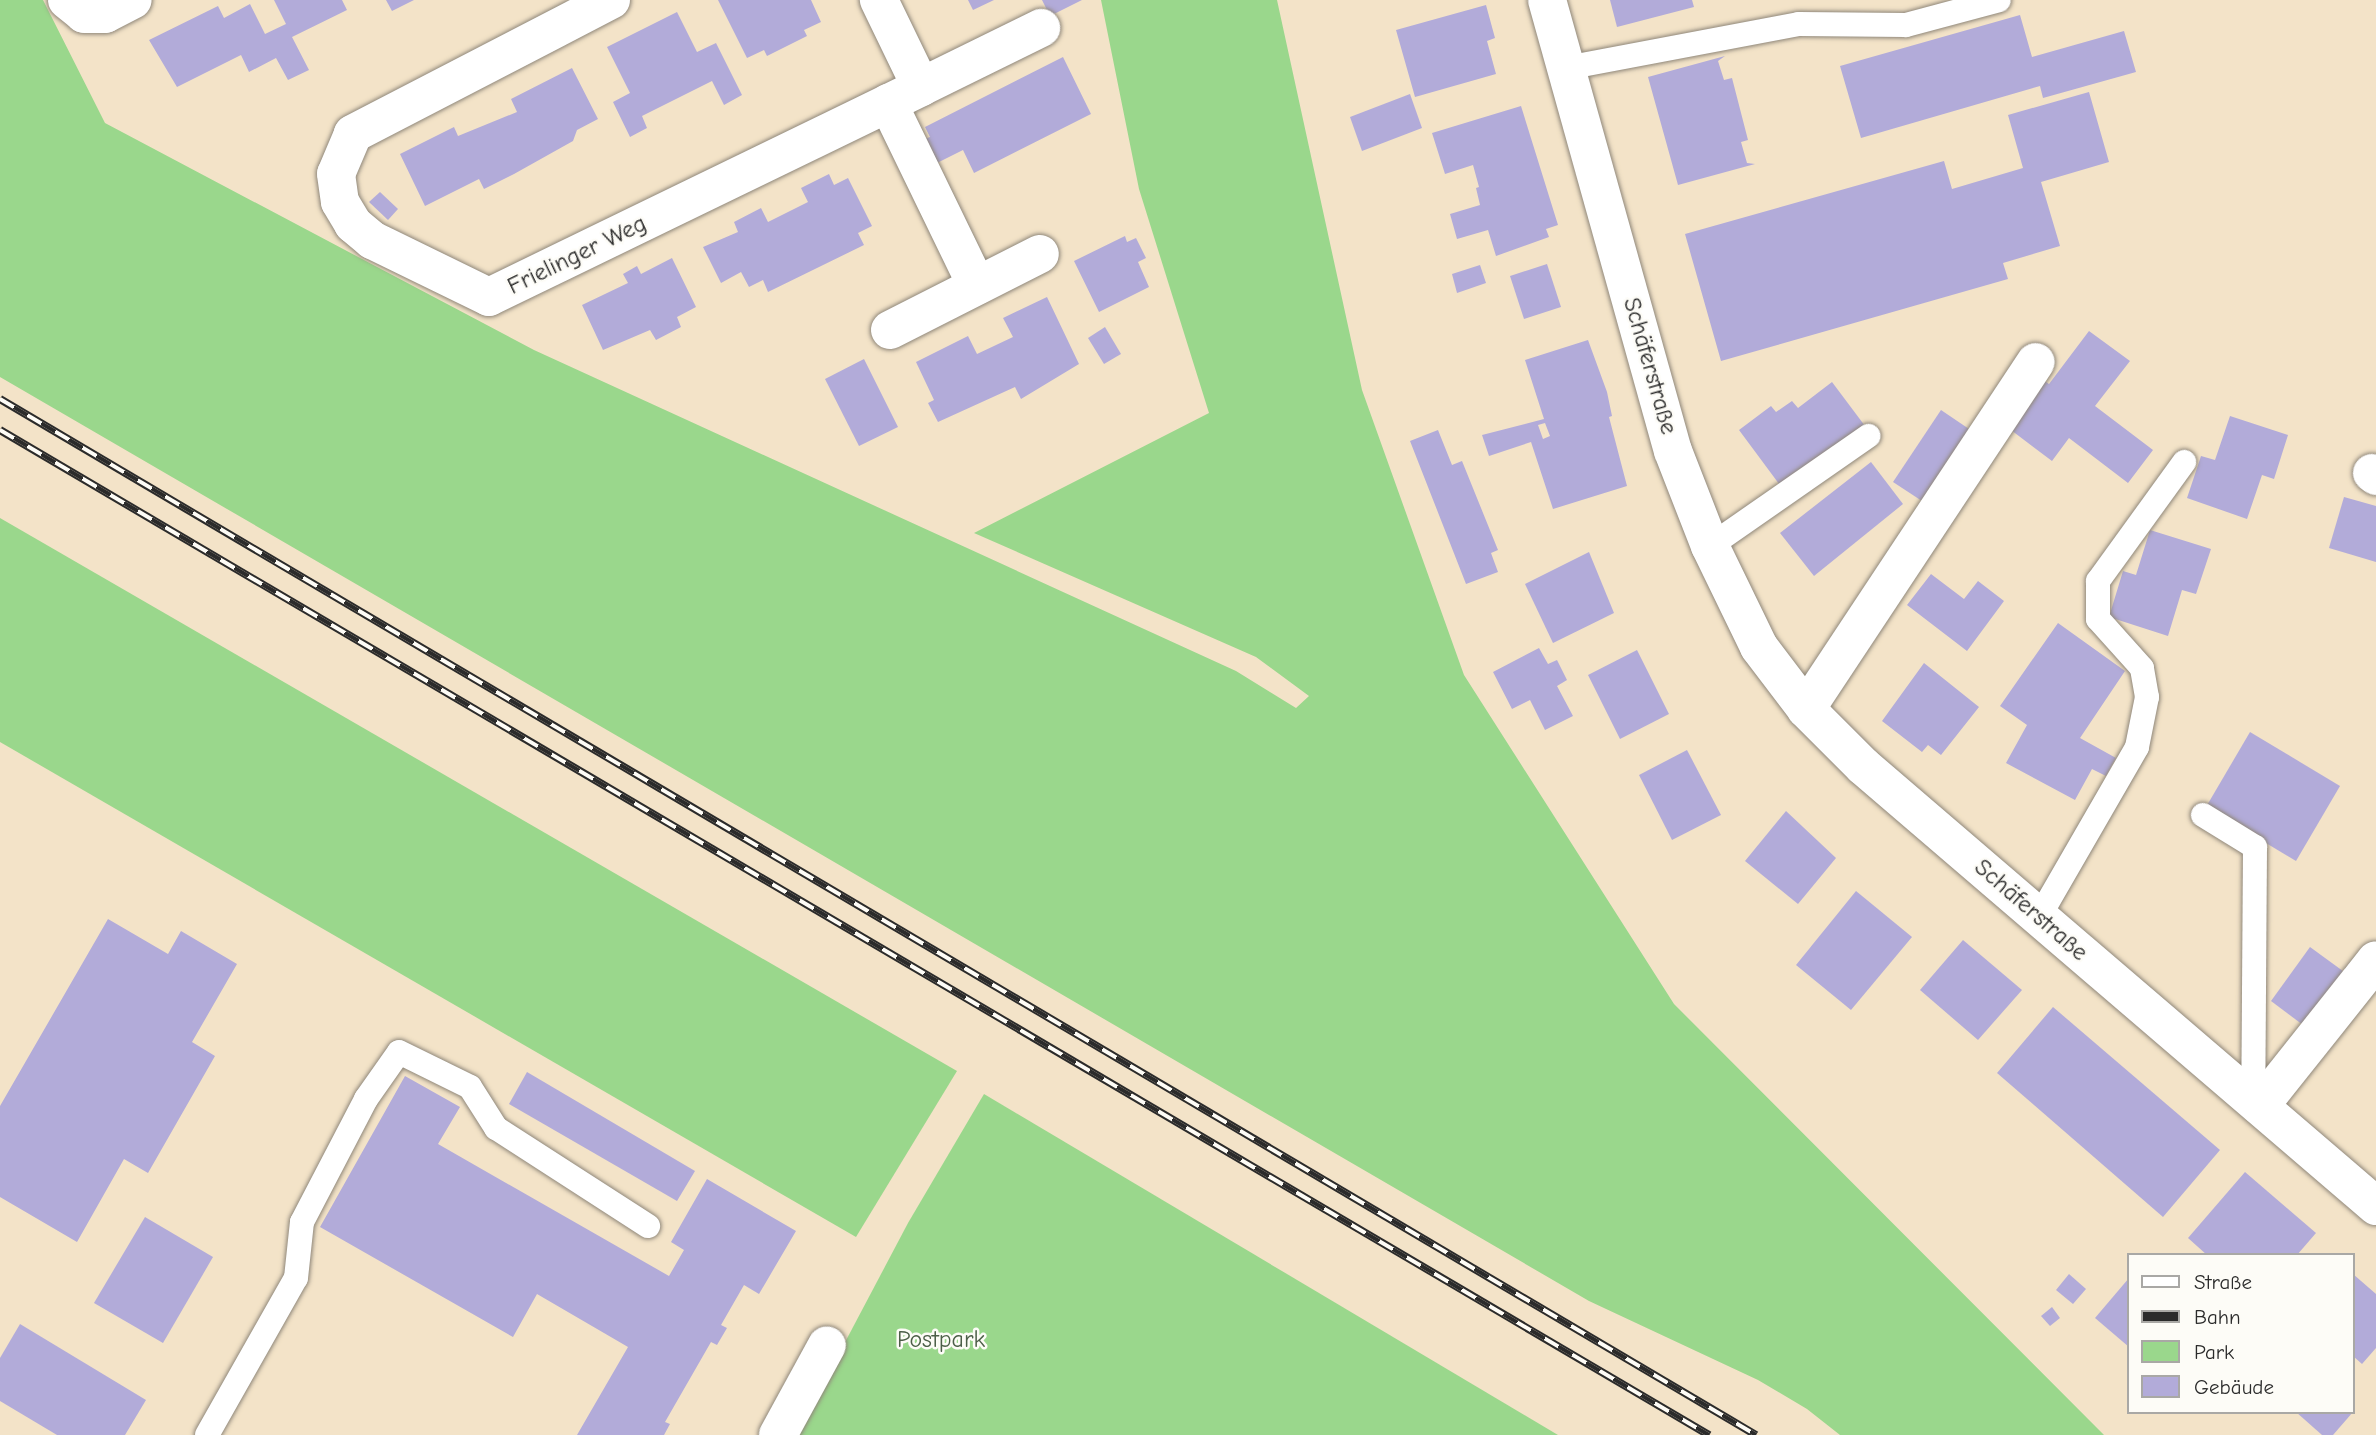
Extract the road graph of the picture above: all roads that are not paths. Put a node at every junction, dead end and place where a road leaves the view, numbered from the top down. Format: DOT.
graph roads {
  1 [pos="66,0"];
  2 [pos="134,0"];
  3 [pos="611,0"];
  4 [pos="879,0"];
  5 [pos="1547,0"];
  6 [pos="1999,0"];
  7 [pos="1041,28"];
  8 [pos="1566,68"];
  9 [pos="905,95"];
  10 [pos="1040,254"];
  11 [pos="977,286"];
  12 [pos="890,330"];
  13 [pos="2036,362"];
  14 [pos="1868,436"];
  15 [pos="2184,463"];
  16 [pos="1710,546"];
  17 [pos="1806,709"];
  18 [pos="2203,815"];
  19 [pos="2039,917"];
  20 [pos="2376,960"];
  21 [pos="2256,1104"];
  22 [pos="2376,1206"];
  23 [pos="648,1226"];
  24 [pos="827,1345"];
  25 [pos="207,1435"];
  26 [pos="778,1435"];
  1 -- 2 [label="street"];
  3 -- 9 [label="street, Frielinger Weg"];
  4 -- 9 [label="street"];
  5 -- 8 [label="street, Schäferstraße"];
  6 -- 8 [label="lane"];
  7 -- 9 [label="street, Frielinger Weg"];
  8 -- 16 [label="street, Schäferstraße"];
  9 -- 11 [label="street"];
  10 -- 11 [label="street"];
  11 -- 12 [label="street"];
  13 -- 17 [label="street"];
  14 -- 16 [label="lane"];
  15 -- 19 [label="lane"];
  16 -- 17 [label="street, Schäferstraße"];
  17 -- 19 [label="street, Schäferstraße"];
  18 -- 21 [label="lane"];
  19 -- 21 [label="street, Schäferstraße"];
  20 -- 21 [label="street"];
  21 -- 22 [label="street, Schäferstraße"];
  23 -- 25 [label="lane"];
  24 -- 26 [label="street"];
}
